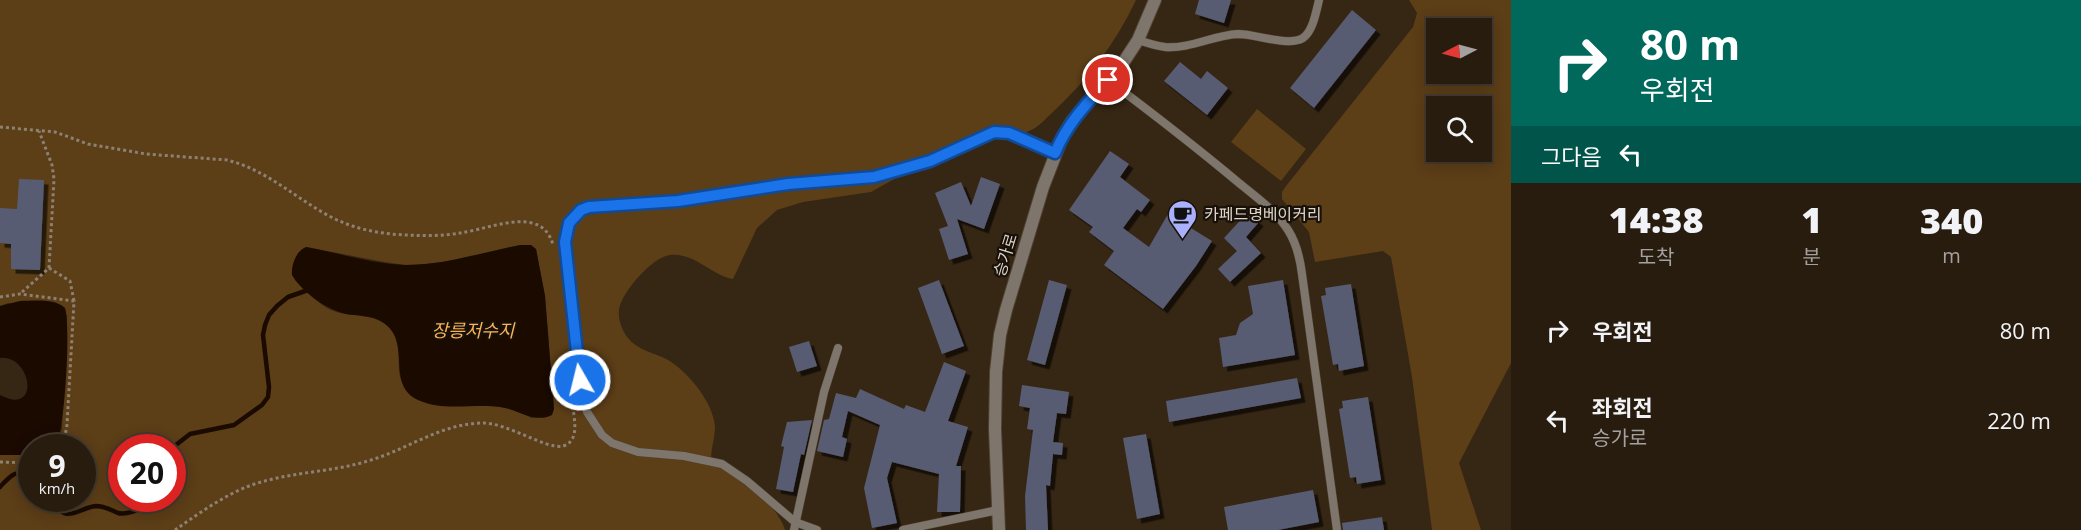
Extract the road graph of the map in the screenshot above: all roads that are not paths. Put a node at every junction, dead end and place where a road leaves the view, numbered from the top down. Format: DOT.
graph roads {
  1 [pos="1155,0"];
  2 [pos="1319,0"];
  3 [pos="1138,40"];
  4 [pos="1108,80"];
  5 [pos="1055,153"];
  6 [pos="838,348"];
  7 [pos="998,510"];
  8 [pos="794,526"];
  9 [pos="817,530"];
  10 [pos="903,530"];
  11 [pos="999,530"];
  12 [pos="1337,530"];
  1 -- 3 [label="street, 승가로"];
  2 -- 3 [label="lane"];
  3 -- 4 [label="street, 승가로"];
  4 -- 5 [label="street, 승가로"];
  4 -- 12 [label="lane"];
  5 -- 7 [label="street, 승가로"];
  5 -- 8 [label="lane"];
  6 -- 8 [label="lane"];
  7 -- 10 [label="lane"];
  7 -- 11 [label="street, 승가로"];
  8 -- 9 [label="lane"];
}
